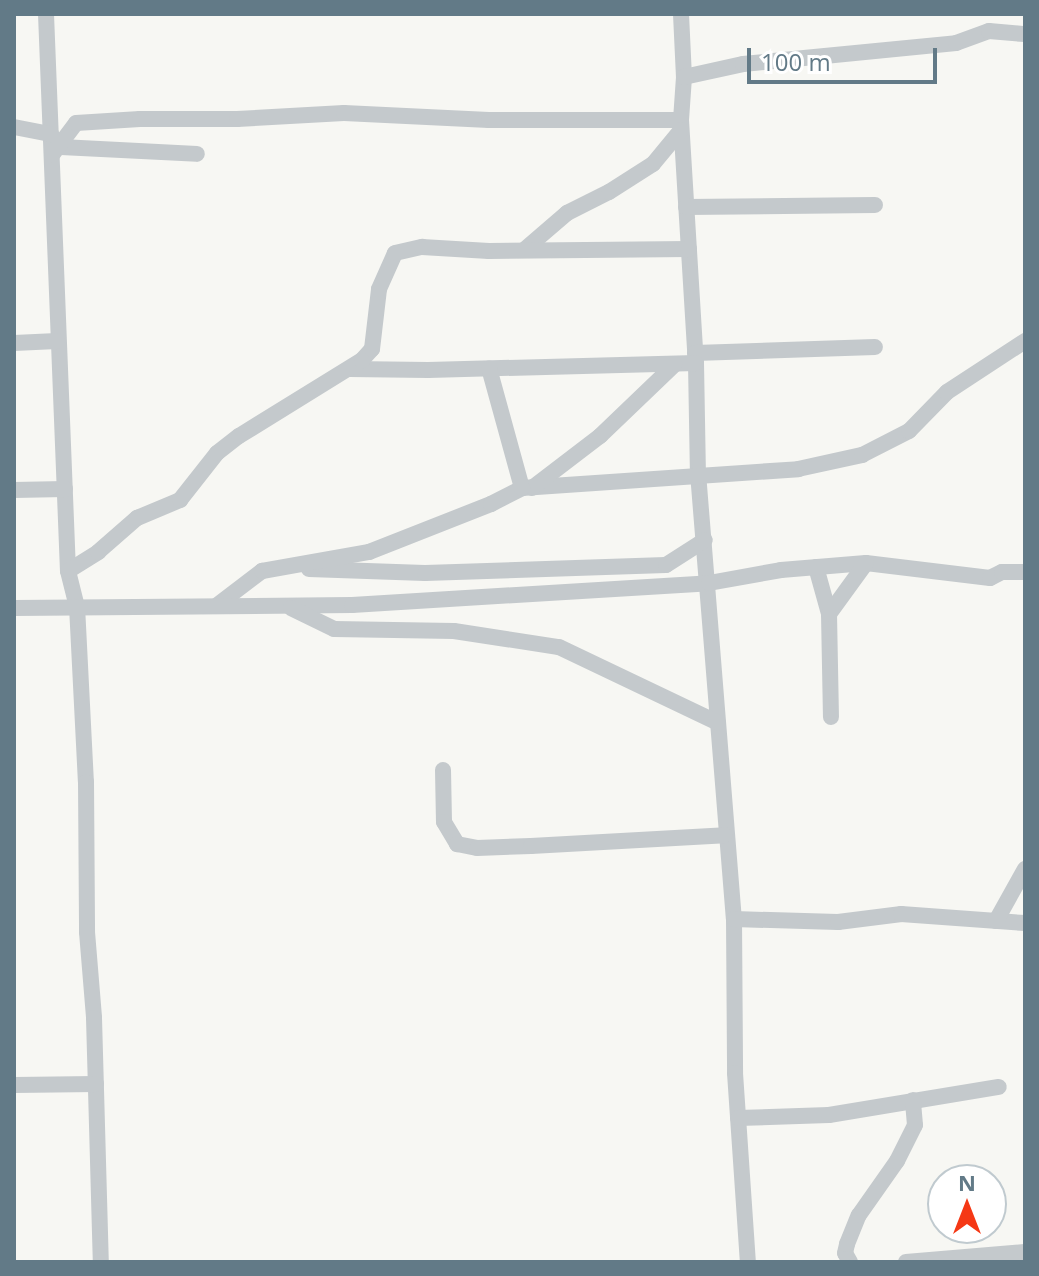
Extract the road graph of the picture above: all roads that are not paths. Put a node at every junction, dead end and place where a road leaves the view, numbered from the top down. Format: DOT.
graph roads {
  1 [pos="46,14"];
  2 [pos="681,14"];
  3 [pos="1025,34"];
  4 [pos="684,77"];
  5 [pos="681,125"];
  6 [pos="14,127"];
  7 [pos="55,145"];
  8 [pos="197,154"];
  9 [pos="875,205"];
  10 [pos="686,207"];
  11 [pos="689,249"];
  12 [pos="524,250"];
  13 [pos="57,341"];
  14 [pos="1025,341"];
  15 [pos="14,343"];
  16 [pos="875,347"];
  17 [pos="696,358"];
  18 [pos="674,365"];
  19 [pos="489,368"];
  20 [pos="347,369"];
  21 [pos="698,473"];
  22 [pos="527,488"];
  23 [pos="65,489"];
  24 [pos="14,490"];
  25 [pos="705,540"];
  26 [pos="866,563"];
  27 [pos="816,567"];
  28 [pos="279,568"];
  29 [pos="68,571"];
  30 [pos="1025,572"];
  31 [pos="709,583"];
  32 [pos="286,605"];
  33 [pos="77,606"];
  34 [pos="216,606"];
  35 [pos="14,608"];
  36 [pos="829,614"];
  37 [pos="831,717"];
  38 [pos="718,723"];
  39 [pos="443,770"];
  40 [pos="725,835"];
  41 [pos="1025,869"];
  42 [pos="734,919"];
  43 [pos="996,921"];
  44 [pos="1025,923"];
  45 [pos="96,1084"];
  46 [pos="14,1085"];
  47 [pos="999,1087"];
  48 [pos="913,1100"];
  49 [pos="738,1118"];
  50 [pos="1025,1252"];
  51 [pos="101,1262"];
  52 [pos="748,1262"];
  53 [pos="850,1262"];
  54 [pos="906,1262"];
  1 -- 7 [label="street"];
  2 -- 4 [label="street"];
  3 -- 4 [label="street"];
  4 -- 5 [label="street"];
  5 -- 7 [label="street"];
  5 -- 10 [label="street"];
  5 -- 12 [label="street"];
  6 -- 7 [label="street"];
  7 -- 8 [label="street"];
  7 -- 13 [label="street"];
  9 -- 10 [label="street"];
  10 -- 11 [label="street"];
  11 -- 12 [label="street"];
  11 -- 17 [label="street"];
  12 -- 20 [label="street"];
  13 -- 15 [label="street"];
  13 -- 23 [label="street"];
  14 -- 21 [label="street"];
  16 -- 17 [label="street"];
  17 -- 18 [label="street"];
  17 -- 21 [label="street"];
  18 -- 19 [label="street"];
  18 -- 22 [label="street"];
  19 -- 20 [label="street"];
  19 -- 22 [label="street"];
  20 -- 29 [label="street"];
  21 -- 22 [label="street"];
  21 -- 25 [label="street"];
  22 -- 28 [label="street"];
  23 -- 24 [label="street"];
  23 -- 29 [label="street"];
  25 -- 28 [label="street"];
  25 -- 31 [label="street"];
  26 -- 27 [label="street"];
  26 -- 30 [label="street"];
  26 -- 36 [label="street"];
  27 -- 31 [label="street"];
  27 -- 36 [label="street"];
  28 -- 34 [label="street"];
  29 -- 33 [label="street"];
  31 -- 32 [label="street"];
  31 -- 38 [label="street"];
  32 -- 34 [label="street"];
  32 -- 38 [label="street"];
  33 -- 34 [label="street"];
  33 -- 35 [label="street"];
  33 -- 45 [label="street"];
  36 -- 37 [label="street"];
  38 -- 40 [label="street"];
  39 -- 40 [label="street"];
  40 -- 42 [label="street"];
  41 -- 43 [label="street"];
  42 -- 43 [label="street"];
  42 -- 49 [label="street"];
  43 -- 44 [label="street"];
  45 -- 46 [label="street"];
  45 -- 51 [label="street"];
  47 -- 48 [label="street"];
  48 -- 49 [label="street"];
  48 -- 53 [label="street"];
  49 -- 52 [label="street"];
  50 -- 54 [label="street"];
}
